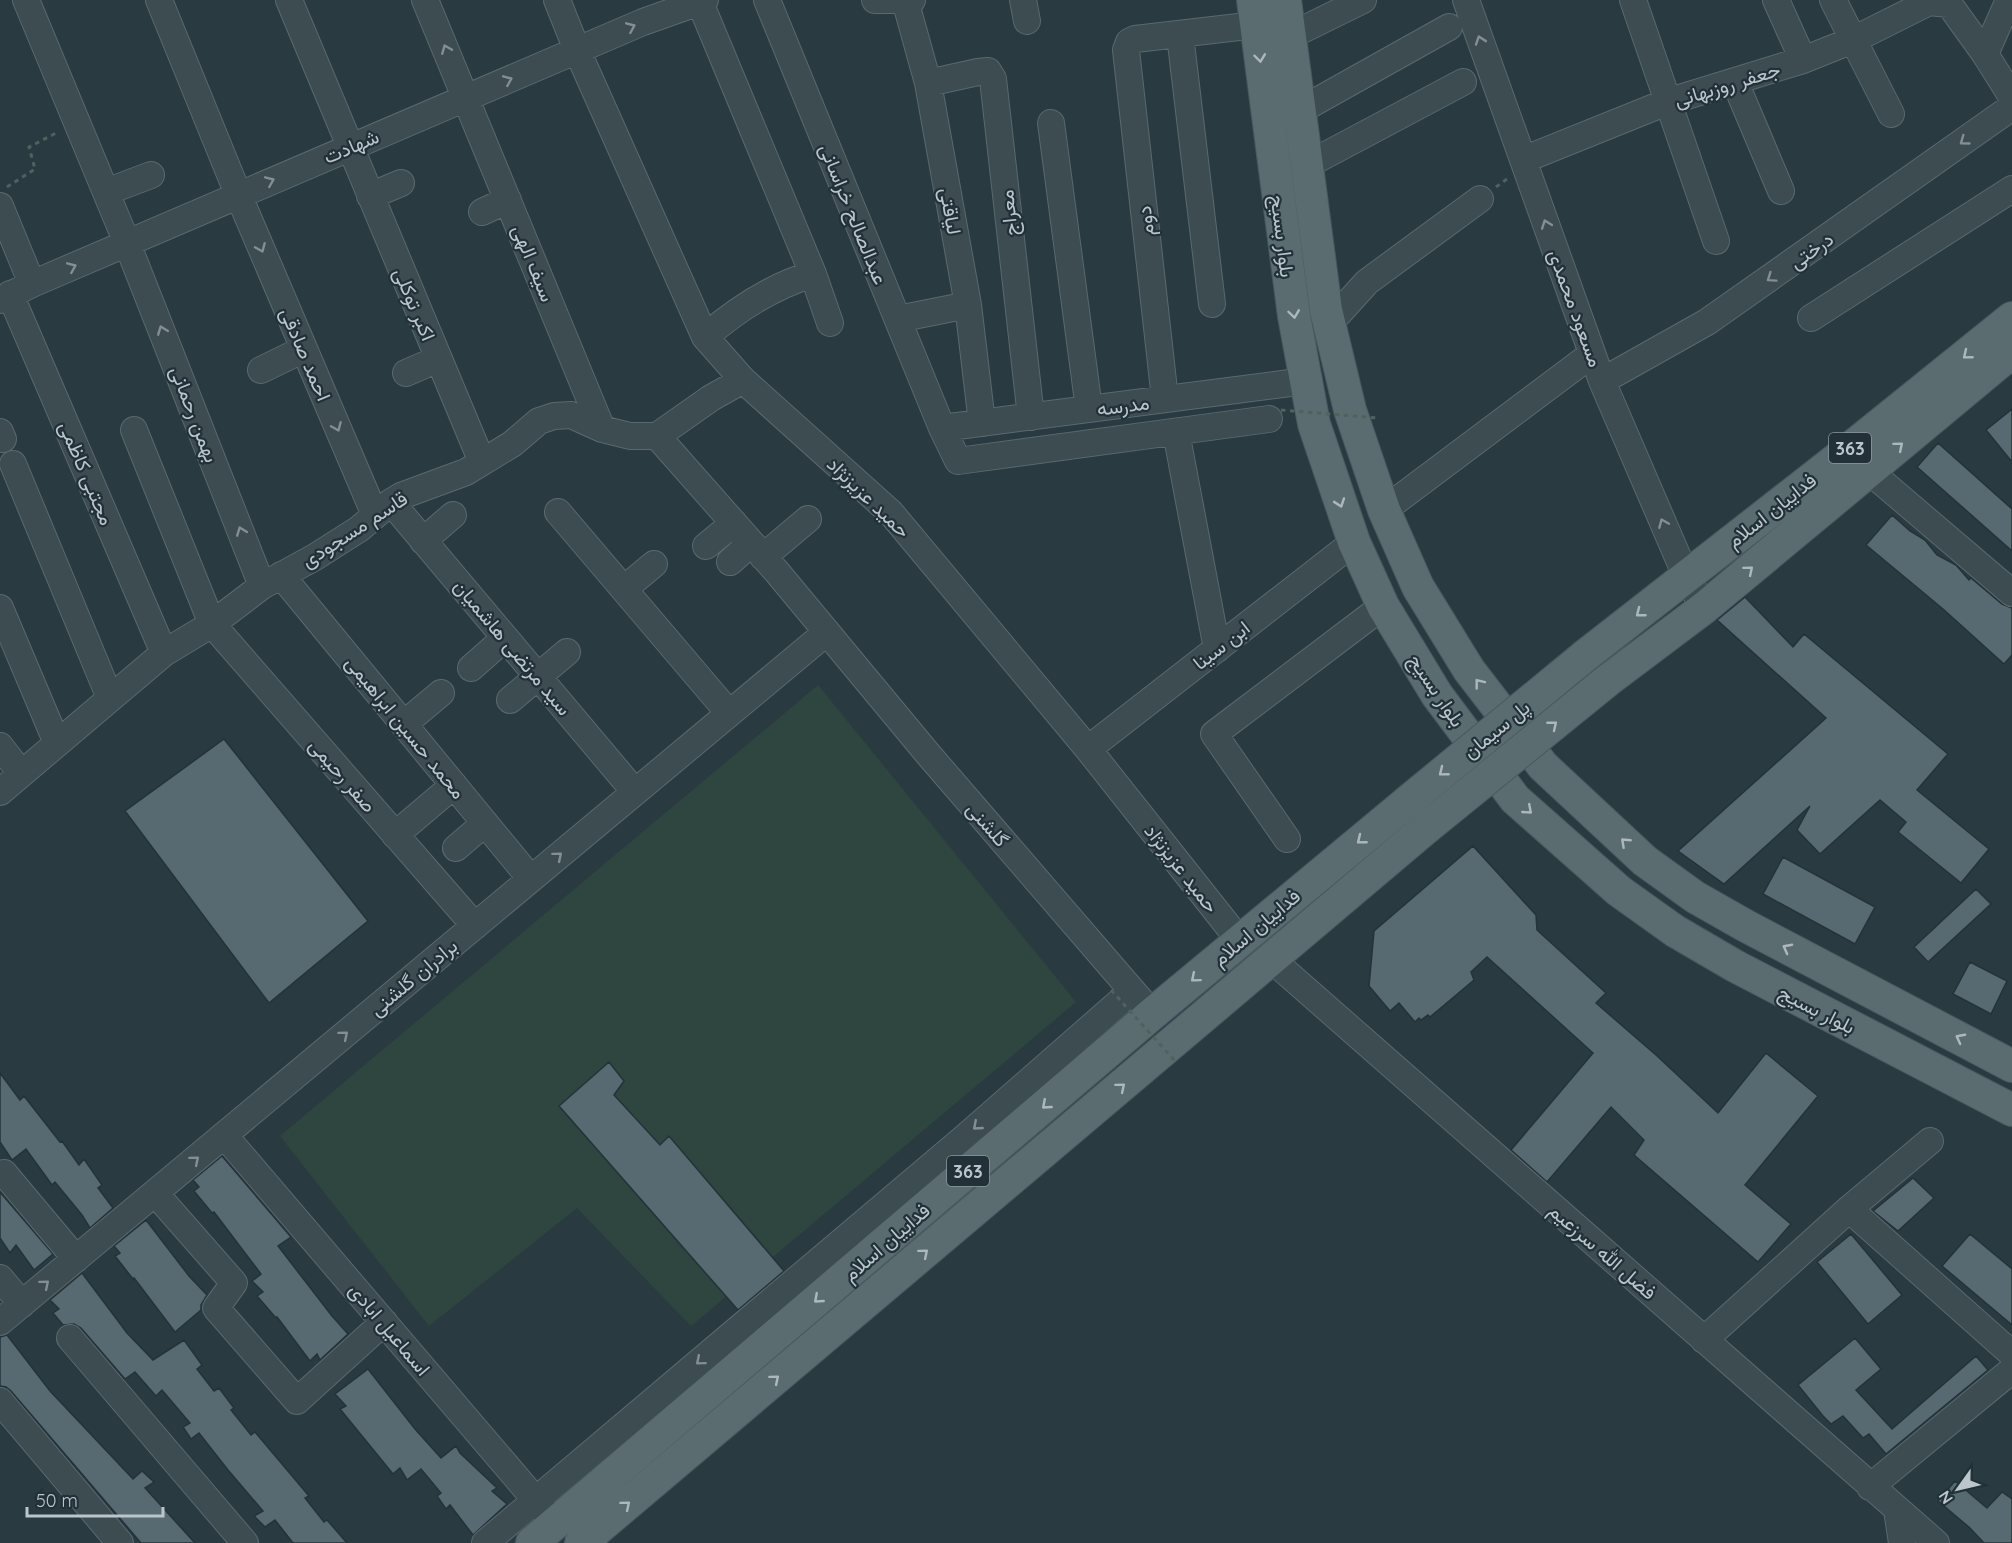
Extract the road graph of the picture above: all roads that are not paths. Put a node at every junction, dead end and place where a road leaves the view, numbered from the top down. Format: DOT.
graph roads {
  1 [pos="26,0"];
  2 [pos="159,0"];
  3 [pos="289,0"];
  4 [pos="425,0"];
  5 [pos="557,0"];
  6 [pos="767,0"];
  7 [pos="875,0"];
  8 [pos="908,0"];
  9 [pos="1285,0"];
  10 [pos="1362,0"];
  11 [pos="1466,0"];
  12 [pos="1633,0"];
  13 [pos="1776,0"];
  14 [pos="1833,0"];
  15 [pos="701,1"];
  16 [pos="2008,2"];
  17 [pos="1913,5"];
  18 [pos="1254,13"];
  19 [pos="1449,27"];
  20 [pos="1180,35"];
  21 [pos="1290,36"];
  22 [pos="1853,40"];
  23 [pos="577,50"];
  24 [pos="1985,54"];
  25 [pos="1803,60"];
  26 [pos="1463,82"];
  27 [pos="1735,82"];
  28 [pos="928,83"];
  29 [pos="2012,97"];
  30 [pos="466,98"];
  31 [pos="1667,102"];
  32 [pos="2012,107"];
  33 [pos="1299,111"];
  34 [pos="1891,114"];
  35 [pos="1051,123"];
  36 [pos="349,147"];
  37 [pos="1524,163"];
  38 [pos="1307,165"];
  39 [pos="151,175"];
  40 [pos="400,183"];
  41 [pos="2012,189"];
  42 [pos="1781,191"];
  43 [pos="106,192"];
  44 [pos="238,194"];
  45 [pos="370,196"];
  46 [pos="1480,199"];
  47 [pos="508,200"];
  48 [pos="0,207"];
  49 [pos="482,212"];
  50 [pos="1716,241"];
  51 [pos="127,243"];
  52 [pos="813,274"];
  53 [pos="14,292"];
  54 [pos="1212,304"];
  55 [pos="968,305"];
  56 [pos="1811,318"];
  57 [pos="2012,318"];
  58 [pos="898,319"];
  59 [pos="830,323"];
  60 [pos="1329,324"];
  61 [pos="705,337"];
  62 [pos="304,349"];
  63 [pos="2012,352"];
  64 [pos="1592,354"];
  65 [pos="438,359"];
  66 [pos="261,370"];
  67 [pos="406,373"];
  68 [pos="743,380"];
  69 [pos="1305,381"];
  70 [pos="1602,381"];
  71 [pos="1165,399"];
  72 [pos="1089,409"];
  73 [pos="1275,415"];
  74 [pos="1031,417"];
  75 [pos="982,423"];
  76 [pos="942,428"];
  77 [pos="602,429"];
  78 [pos="134,430"];
  79 [pos="1176,432"];
  80 [pos="657,436"];
  81 [pos="482,462"];
  82 [pos="13,464"];
  83 [pos="1869,471"];
  84 [pos="382,508"];
  85 [pos="1384,510"];
  86 [pos="558,512"];
  87 [pos="453,515"];
  88 [pos="808,519"];
  89 [pos="734,523"];
  90 [pos="423,541"];
  91 [pos="1353,542"];
  92 [pos="706,546"];
  93 [pos="757,550"];
  94 [pos="730,562"];
  95 [pos="654,564"];
  96 [pos="1686,576"];
  97 [pos="272,580"];
  98 [pos="624,589"];
  99 [pos="2012,593"];
  100 [pos="1383,606"];
  101 [pos="0,608"];
  102 [pos="1704,608"];
  103 [pos="212,624"];
  104 [pos="826,632"];
  105 [pos="505,638"];
  106 [pos="1217,649"];
  107 [pos="164,652"];
  108 [pos="567,652"];
  109 [pos="1586,655"];
  110 [pos="471,668"];
  111 [pos="537,676"];
  112 [pos="1606,681"];
  113 [pos="441,693"];
  114 [pos="110,698"];
  115 [pos="510,700"];
  116 [pos="729,713"];
  117 [pos="404,724"];
  118 [pos="57,743"];
  119 [pos="0,746"];
  120 [pos="1088,749"];
  121 [pos="21,773"];
  122 [pos="454,785"];
  123 [pos="0,792"];
  124 [pos="635,792"];
  125 [pos="1406,803"];
  126 [pos="484,823"];
  127 [pos="1426,828"];
  128 [pos="395,835"];
  129 [pos="1287,839"];
  130 [pos="456,848"];
  131 [pos="531,879"];
  132 [pos="475,926"];
  133 [pos="1240,941"];
  134 [pos="1271,959"];
  135 [pos="1122,990"];
  136 [pos="1152,1014"];
  137 [pos="2012,1066"];
  138 [pos="2012,1110"];
  139 [pos="224,1135"];
  140 [pos="1930,1141"];
  141 [pos="4,1173"];
  142 [pos="154,1193"];
  143 [pos="1849,1209"];
  144 [pos="76,1259"];
  145 [pos="0,1278"];
  146 [pos="22,1304"];
  147 [pos="0,1322"];
  148 [pos="384,1322"];
  149 [pos="70,1338"];
  150 [pos="1704,1340"];
  151 [pos="2012,1354"];
  152 [pos="2012,1370"];
  153 [pos="0,1401"];
  154 [pos="1870,1487"];
  155 [pos="535,1500"];
  156 [pos="1897,1510"];
  157 [pos="544,1533"];
  158 [pos="120,1543"];
  159 [pos="245,1543"];
  160 [pos="485,1543"];
  161 [pos="581,1543"];
  162 [pos="1902,1543"];
  163 [pos="1936,1543"];
  1 -- 43 [label="street, بهمن رحمانی"];
  2 -- 44 [label="street, احمد صادقی"];
  3 -- 36 [label="street, اکبر توکلی"];
  30 -- 4 [label="street, سیف الهی, one-way"];
  5 -- 23 [label="street, حمید عزیزنژاد"];
  6 -- 58 [label="street, عبدالصالح خراسانی"];
  7 -- 8 [label="street"];
  8 -- 28 [label="street, لیاقتی"];
  9 -- 21 [label="main road, بلوار بسیج"];
  10 -- 21 [label="street"];
  37 -- 11 [label="street, مسعود محمدی, one-way"];
  12 -- 31 [label="street"];
  13 -- 25 [label="street"];
  14 -- 22 [label="street"];
  23 -- 15 [label="street, شهادت, one-way"];
  15 -- 52 [label="street"];
  16 -- 24 [label="street"];
  17 -- 22 [label="street, جعفر روزبهانی"];
  17 -- 24 [label="street"];
  18 -- 20 [label="street"];
  18 -- 69 [label="main road, بلوار بسیج, one-way"];
  19 -- 33 [label="street"];
  20 -- 54 [label="street"];
  20 -- 71 [label="street, دوم"];
  21 -- 33 [label="main road, بلوار بسیج"];
  22 -- 25 [label="street, جعفر روزبهانی"];
  22 -- 34 [label="street"];
  30 -- 23 [label="street, شهادت, one-way"];
  23 -- 61 [label="street, حمید عزیزنژاد"];
  24 -- 29 [label="street"];
  25 -- 27 [label="street, جعفر روزبهانی"];
  26 -- 38 [label="street"];
  27 -- 31 [label="street, جعفر روزبهانی"];
  27 -- 42 [label="street"];
  28 -- 55 [label="street, لیاقتی"];
  28 -- 74 [label="street, معراج"];
  30 -- 36 [label="street, شهادت"];
  30 -- 47 [label="street, سیف الهی"];
  31 -- 37 [label="street, جعفر روزبهانی"];
  31 -- 50 [label="street"];
  32 -- 70 [label="street, درختی, one-way"];
  33 -- 38 [label="main road, بلوار بسیج"];
  35 -- 72 [label="street"];
  44 -- 36 [label="street, شهادت, one-way"];
  36 -- 45 [label="street, اکبر توکلی"];
  64 -- 37 [label="street, مسعود محمدی, one-way"];
  38 -- 60 [label="main road, بلوار بسیج"];
  39 -- 43 [label="street"];
  40 -- 45 [label="street"];
  41 -- 56 [label="street"];
  43 -- 51 [label="street, بهمن رحمانی"];
  44 -- 51 [label="street, شهادت"];
  44 -- 62 [label="street, احمد صادقی, one-way"];
  45 -- 65 [label="street, اکبر توکلی"];
  46 -- 60 [label="street"];
  47 -- 49 [label="street"];
  47 -- 77 [label="street, سیف الهی"];
  48 -- 53 [label="street, مجتبی کاظمی"];
  53 -- 51 [label="street, شهادت, one-way"];
  97 -- 51 [label="street, بهمن رحمانی, one-way"];
  52 -- 59 [label="street"];
  52 -- 61 [label="street"];
  53 -- 107 [label="street, مجتبی کاظمی"];
  55 -- 58 [label="street"];
  55 -- 75 [label="street, لیاقتی"];
  57 -- 96 [label="main road, فداییان اسلام / 363, one-way"];
  58 -- 76 [label="street, عبدالصالح خراسانی"];
  60 -- 85 [label="main road, بلوار بسیج"];
  61 -- 68 [label="street, حمید عزیزنژاد"];
  62 -- 66 [label="street"];
  62 -- 84 [label="street, احمد صادقی, one-way"];
  83 -- 63 [label="main road, فداییان اسلام / 363, one-way"];
  64 -- 70 [label="street, مسعود محمدی"];
  64 -- 85 [label="street"];
  65 -- 67 [label="street"];
  65 -- 81 [label="street, اکبر توکلی"];
  68 -- 80 [label="street"];
  68 -- 120 [label="street, حمید عزیزنژاد"];
  69 -- 71 [label="street, مدرسه"];
  69 -- 91 [label="main road, بلوار بسیج, one-way"];
  96 -- 70 [label="street, مسعود محمدی, one-way"];
  71 -- 72 [label="street, مدرسه"];
  72 -- 74 [label="street, مدرسه"];
  73 -- 79 [label="street"];
  74 -- 75 [label="street, مدرسه"];
  75 -- 76 [label="street, مدرسه"];
  76 -- 79 [label="street, عبدالصالح خراسانی"];
  77 -- 80 [label="street, قاسم مسجودی"];
  77 -- 81 [label="street, قاسم مسجودی"];
  78 -- 103 [label="street, صفر رحیمی"];
  79 -- 106 [label="street"];
  80 -- 89 [label="street, گلشنی"];
  81 -- 84 [label="street, قاسم مسجودی"];
  82 -- 114 [label="street"];
  83 -- 99 [label="street"];
  102 -- 83 [label="main road, فداییان اسلام / 363, one-way"];
  84 -- 90 [label="street, سید مرتضی هاشمیان"];
  84 -- 97 [label="street, قاسم مسجودی"];
  137 -- 85 [label="main road, بلوار بسیج, one-way"];
  86 -- 98 [label="street"];
  87 -- 90 [label="street"];
  88 -- 93 [label="street"];
  89 -- 92 [label="street"];
  89 -- 93 [label="street, گلشنی"];
  90 -- 105 [label="street, سید مرتضی هاشمیان"];
  91 -- 100 [label="main road, بلوار بسیج"];
  91 -- 106 [label="street, ابن سینا"];
  93 -- 94 [label="street"];
  93 -- 104 [label="street, گلشنی"];
  95 -- 98 [label="street"];
  96 -- 102 [label="street, مسعود محمدی"];
  96 -- 109 [label="main road, فداییان اسلام / 363, one-way"];
  97 -- 103 [label="street, قاسم مسجودی"];
  97 -- 117 [label="street, محمد حسین ابراهیمی"];
  98 -- 116 [label="street"];
  100 -- 129 [label="street"];
  100 -- 138 [label="main road, بلوار بسیج, one-way"];
  101 -- 118 [label="street"];
  102 -- 112 [label="main road, فداییان اسلام / 363"];
  103 -- 107 [label="street, قاسم مسجودی"];
  103 -- 128 [label="street, صفر رحیمی"];
  104 -- 116 [label="street, برادران گلشنی"];
  104 -- 135 [label="street, گلشنی"];
  105 -- 110 [label="street"];
  105 -- 111 [label="street, سید مرتضی هاشمیان"];
  106 -- 120 [label="street, ابن سینا"];
  107 -- 114 [label="street, قاسم مسجودی"];
  108 -- 111 [label="street"];
  109 -- 125 [label="main road, پل سیمان / 363, one-way, bridge"];
  111 -- 115 [label="street"];
  111 -- 124 [label="street, سید مرتضی هاشمیان"];
  127 -- 112 [label="main road, پل سیمان / 363, one-way, bridge"];
  113 -- 117 [label="street"];
  114 -- 118 [label="street, قاسم مسجودی"];
  116 -- 124 [label="street, برادران گلشنی"];
  117 -- 122 [label="street, محمد حسین ابراهیمی"];
  118 -- 121 [label="street, قاسم مسجودی"];
  119 -- 121 [label="street"];
  120 -- 133 [label="street, حمید عزیزنژاد"];
  121 -- 123 [label="street, قاسم مسجودی"];
  122 -- 126 [label="street, محمد حسین ابراهیمی"];
  122 -- 128 [label="street"];
  131 -- 124 [label="street, برادران گلشنی, one-way"];
  125 -- 133 [label="main road, فداییان اسلام / 363, one-way"];
  126 -- 130 [label="street"];
  126 -- 131 [label="street, محمد حسین ابراهیمی"];
  127 -- 134 [label="main road, فداییان اسلام / 363"];
  128 -- 132 [label="street, صفر رحیمی"];
  131 -- 132 [label="street, برادران گلشنی"];
  139 -- 132 [label="street, برادران گلشنی, one-way"];
  133 -- 136 [label="main road, فداییان اسلام / 363, one-way"];
  134 -- 150 [label="street, فضل الله سرزعیم"];
  161 -- 134 [label="main road, فداییان اسلام / 363, one-way"];
  135 -- 136 [label="street, گلشنی"];
  135 -- 155 [label="street, one-way"];
  136 -- 157 [label="main road, فداییان اسلام / 363, one-way"];
  142 -- 139 [label="street, برادران گلشنی, one-way"];
  139 -- 148 [label="street, اسماعیل ابادی"];
  140 -- 143 [label="street"];
  141 -- 144 [label="street"];
  142 -- 144 [label="street, برادران گلشنی"];
  142 -- 148 [label="street"];
  143 -- 150 [label="street"];
  143 -- 151 [label="street"];
  146 -- 144 [label="street, برادران گلشنی, one-way"];
  145 -- 146 [label="street"];
  146 -- 147 [label="street, برادران گلشنی"];
  148 -- 155 [label="street, اسماعیل ابادی"];
  149 -- 159 [label="street"];
  150 -- 154 [label="street, فضل الله سرزعیم"];
  152 -- 154 [label="street"];
  153 -- 158 [label="street"];
  154 -- 156 [label="street, فضل الله سرزعیم"];
  155 -- 157 [label="street, اسماعیل ابادی"];
  155 -- 160 [label="street"];
  156 -- 162 [label="street"];
  156 -- 163 [label="street, فضل الله سرزعیم"];
}
